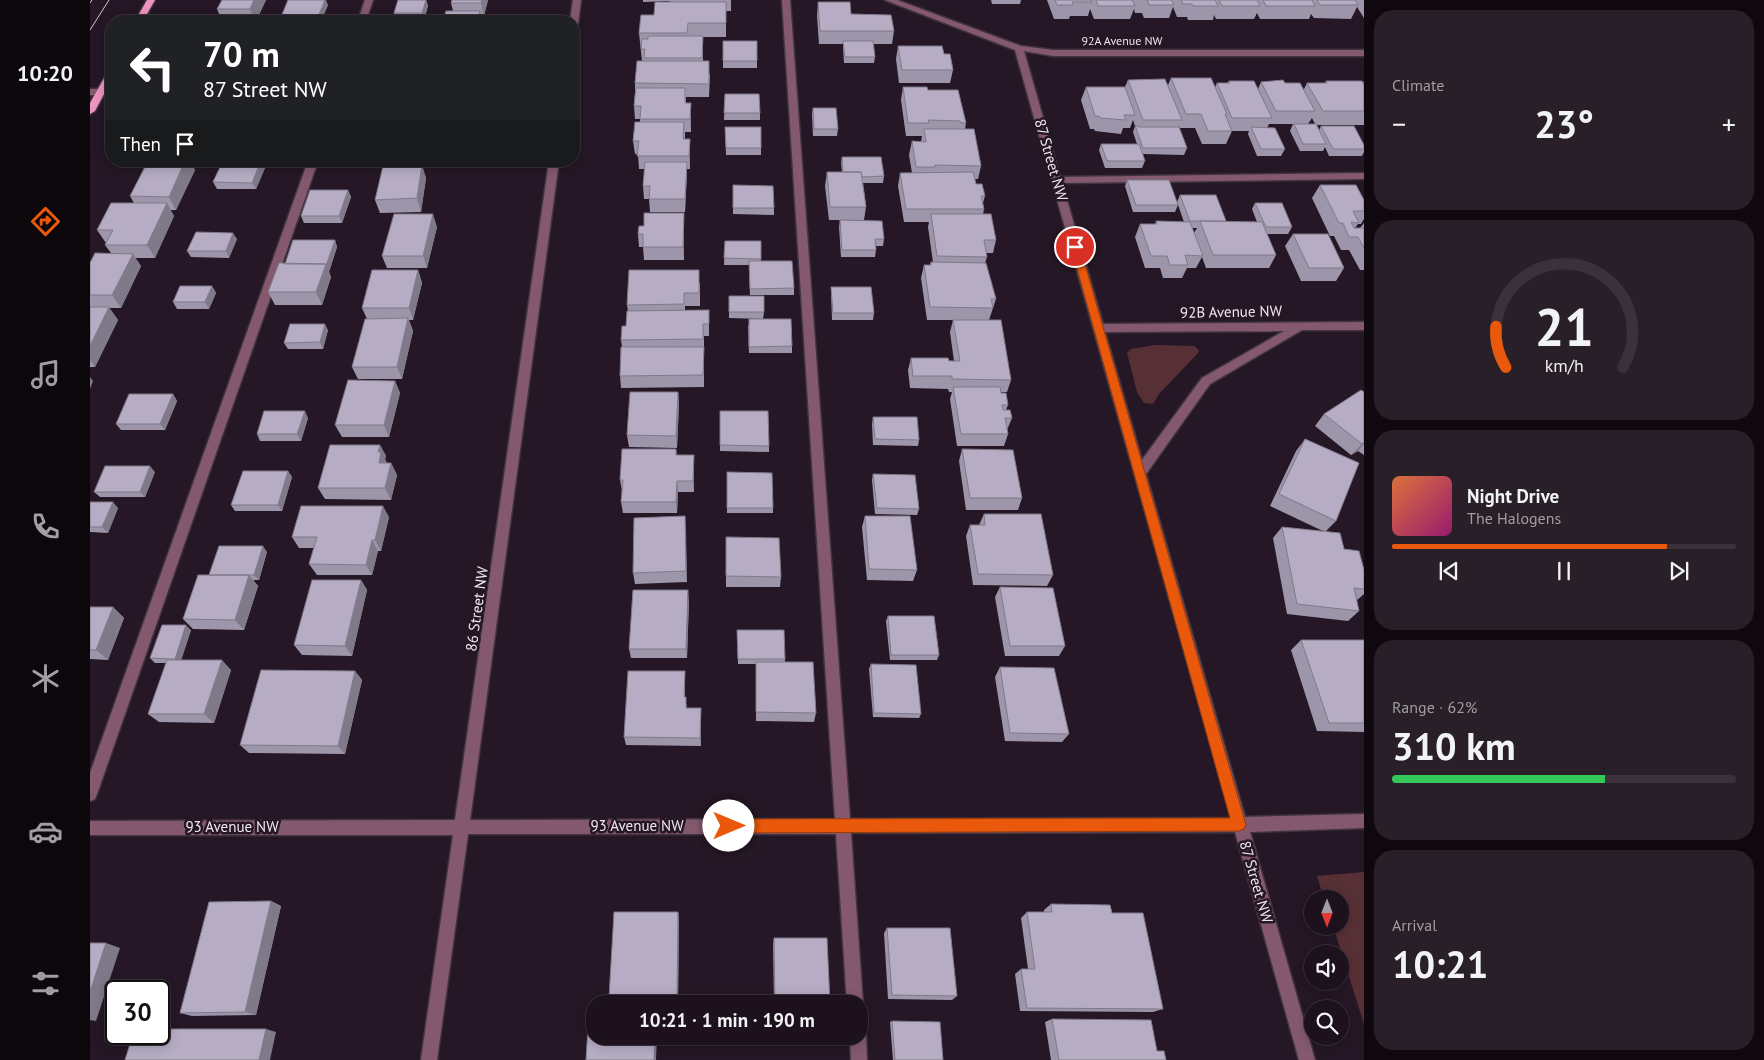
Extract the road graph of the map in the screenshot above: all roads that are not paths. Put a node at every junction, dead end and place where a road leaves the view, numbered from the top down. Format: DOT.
graph roads {
  1 [pos="151,0"];
  2 [pos="369,0"];
  3 [pos="577,0"];
  4 [pos="786,0"];
  5 [pos="889,0"];
  6 [pos="142,15"];
  7 [pos="364,15"];
  8 [pos="575,15"];
  9 [pos="1019,48"];
  10 [pos="1364,53"];
  11 [pos="105,84"];
  12 [pos="90,92"];
  13 [pos="101,92"];
  14 [pos="90,111"];
  15 [pos="311,167"];
  16 [pos="553,167"];
  17 [pos="1364,176"];
  18 [pos="1057,180"];
  19 [pos="1302,326"];
  20 [pos="1364,326"];
  21 [pos="1098,328"];
  22 [pos="1140,473"];
  23 [pos="90,794"];
  24 [pos="1364,821"];
  25 [pos="1239,825"];
  26 [pos="463,826"];
  27 [pos="843,826"];
  28 [pos="90,828"];
  29 [pos="854,995"];
  30 [pos="858,1045"];
  31 [pos="430,1060"];
  32 [pos="859,1060"];
  33 [pos="1307,1060"];
  1 -- 6 [label="main road"];
  2 -- 7 [label="street"];
  3 -- 8 [label="street"];
  4 -- 27 [label="street"];
  5 -- 9 [label="street, 92A Avenue NW"];
  9 -- 10 [label="street, 92A Avenue NW"];
  9 -- 18 [label="street, 87 Street NW"];
  11 -- 13 [label="main road"];
  12 -- 13 [label="street"];
  13 -- 14 [label="main road"];
  15 -- 23 [label="street"];
  16 -- 26 [label="street, 86 Street NW"];
  17 -- 18 [label="street"];
  18 -- 21 [label="street, 87 Street NW"];
  19 -- 20 [label="street, 92B Avenue NW"];
  19 -- 21 [label="street, 92B Avenue NW"];
  19 -- 22 [label="street"];
  21 -- 22 [label="street, 87 Street NW"];
  22 -- 25 [label="street, 87 Street NW"];
  24 -- 25 [label="street, 93 Avenue NW"];
  25 -- 27 [label="street, 93 Avenue NW"];
  25 -- 33 [label="street, 87 Street NW"];
  26 -- 27 [label="street, 93 Avenue NW"];
  26 -- 28 [label="street, 93 Avenue NW"];
  26 -- 31 [label="street, 86 Street NW"];
  27 -- 29 [label="street"];
  30 -- 32 [label="street"];
}
